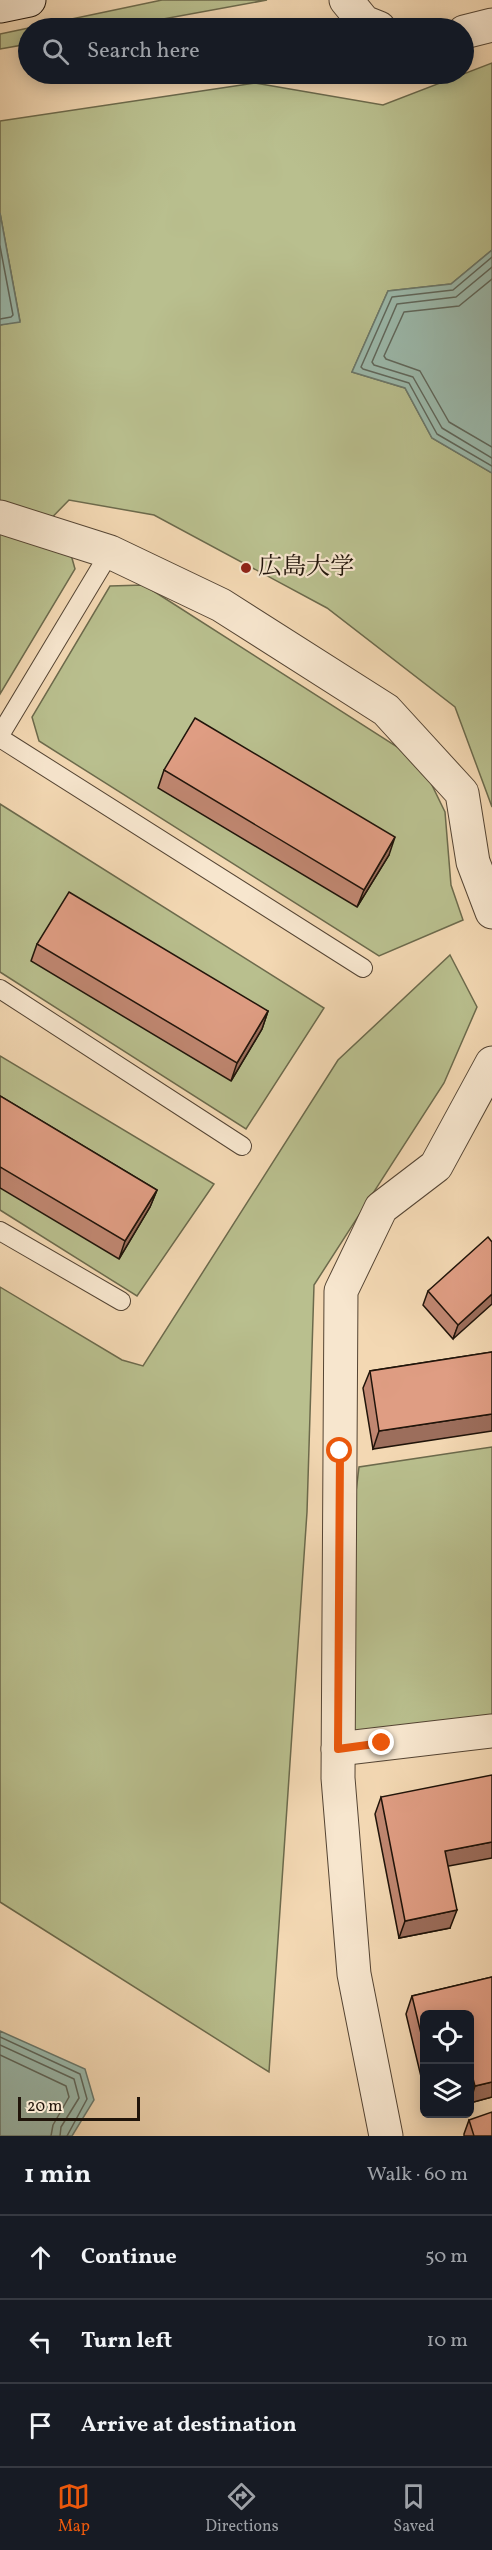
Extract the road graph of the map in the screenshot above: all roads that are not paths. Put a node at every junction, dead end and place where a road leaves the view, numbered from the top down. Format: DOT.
graph roads {
  1 [pos="29,0"];
  2 [pos="346,0"];
  3 [pos="0,6"];
  4 [pos="361,18"];
  5 [pos="492,25"];
  6 [pos="474,30"];
  7 [pos="0,517"];
  8 [pos="110,552"];
  9 [pos="0,736"];
  10 [pos="492,912"];
  11 [pos="363,968"];
  12 [pos="0,989"];
  13 [pos="492,1063"];
  14 [pos="242,1146"];
  15 [pos="0,1231"];
  16 [pos="121,1301"];
  17 [pos="492,1731"];
  18 [pos="338,1749"];
  19 [pos="386,2136"];
  1 -- 3 [label="street"];
  2 -- 4 [label="street"];
  5 -- 6 [label="street"];
  7 -- 8 [label="street"];
  8 -- 9 [label="lane"];
  8 -- 10 [label="street"];
  9 -- 11 [label="lane"];
  12 -- 14 [label="lane"];
  13 -- 18 [label="street"];
  15 -- 16 [label="lane"];
  17 -- 18 [label="street"];
  18 -- 19 [label="street"];
}
